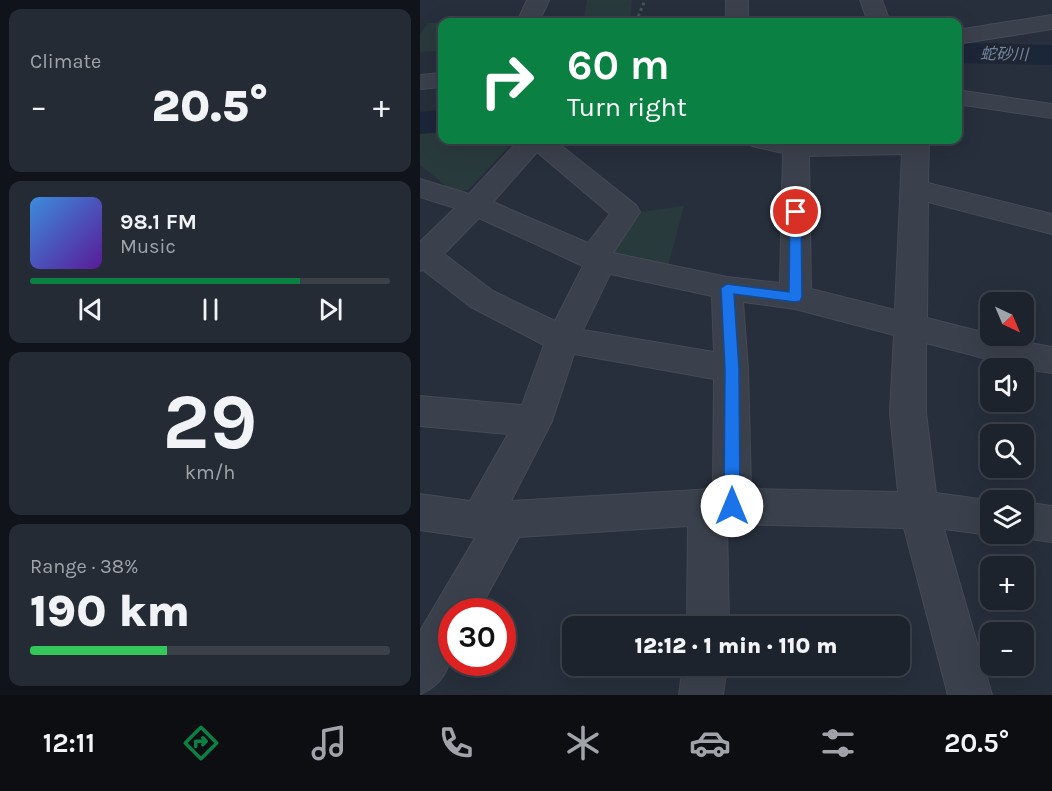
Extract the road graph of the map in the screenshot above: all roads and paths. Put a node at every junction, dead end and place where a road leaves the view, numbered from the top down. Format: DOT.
graph roads {
  1 [pos="538,0"];
  2 [pos="645,0"];
  3 [pos="737,0"];
  4 [pos="871,0"];
  5 [pos="530,18"];
  6 [pos="638,18"];
  7 [pos="737,18"];
  8 [pos="878,18"];
  9 [pos="1052,22"];
  10 [pos="962,36"];
  11 [pos="438,80"];
  12 [pos="420,82"];
  13 [pos="962,98"];
  14 [pos="1052,111"];
  15 [pos="529,144"];
  16 [pos="543,144"];
  17 [pos="778,144"];
  18 [pos="892,144"];
  19 [pos="916,144"];
  20 [pos="796,148"];
  21 [pos="420,188"];
  22 [pos="914,189"];
  23 [pos="475,205"];
  24 [pos="1052,224"];
  25 [pos="423,258"];
  26 [pos="597,259"];
  27 [pos="727,288"];
  28 [pos="795,297"];
  29 [pos="909,325"];
  30 [pos="562,339"];
  31 [pos="1052,360"];
  32 [pos="732,369"];
  33 [pos="420,411"];
  34 [pos="534,421"];
  35 [pos="719,507"];
  36 [pos="919,511"];
  37 [pos="420,512"];
  38 [pos="980,516"];
  39 [pos="494,519"];
  40 [pos="1034,522"];
  41 [pos="1052,524"];
  42 [pos="461,598"];
  43 [pos="709,616"];
  44 [pos="438,641"];
  45 [pos="420,672"];
  46 [pos="704,676"];
  47 [pos="701,695"];
  48 [pos="970,695"];
  1 -- 5 [label="street"];
  2 -- 6 [label="path"];
  3 -- 7 [label="street"];
  4 -- 8 [label="street"];
  9 -- 10 [label="street"];
  11 -- 12 [label="street"];
  13 -- 14 [label="street"];
  15 -- 23 [label="street"];
  16 -- 26 [label="street"];
  17 -- 20 [label="street"];
  18 -- 20 [label="street"];
  19 -- 22 [label="street"];
  20 -- 28 [label="street"];
  21 -- 23 [label="street"];
  22 -- 24 [label="street"];
  22 -- 29 [label="street"];
  23 -- 25 [label="street"];
  23 -- 26 [label="street"];
  25 -- 30 [label="street"];
  26 -- 27 [label="street"];
  26 -- 30 [label="street"];
  27 -- 28 [label="street"];
  27 -- 32 [label="street"];
  28 -- 29 [label="street"];
  29 -- 31 [label="street"];
  29 -- 36 [label="street"];
  30 -- 32 [label="street"];
  30 -- 34 [label="street"];
  32 -- 35 [label="street"];
  33 -- 34 [label="street"];
  34 -- 39 [label="street"];
  35 -- 36 [label="street"];
  35 -- 39 [label="street"];
  35 -- 43 [label="street"];
  36 -- 38 [label="street"];
  36 -- 48 [label="street"];
  37 -- 39 [label="street"];
  39 -- 42 [label="street"];
  40 -- 41 [label="street"];
  44 -- 45 [label="street"];
  46 -- 47 [label="street"];
}
